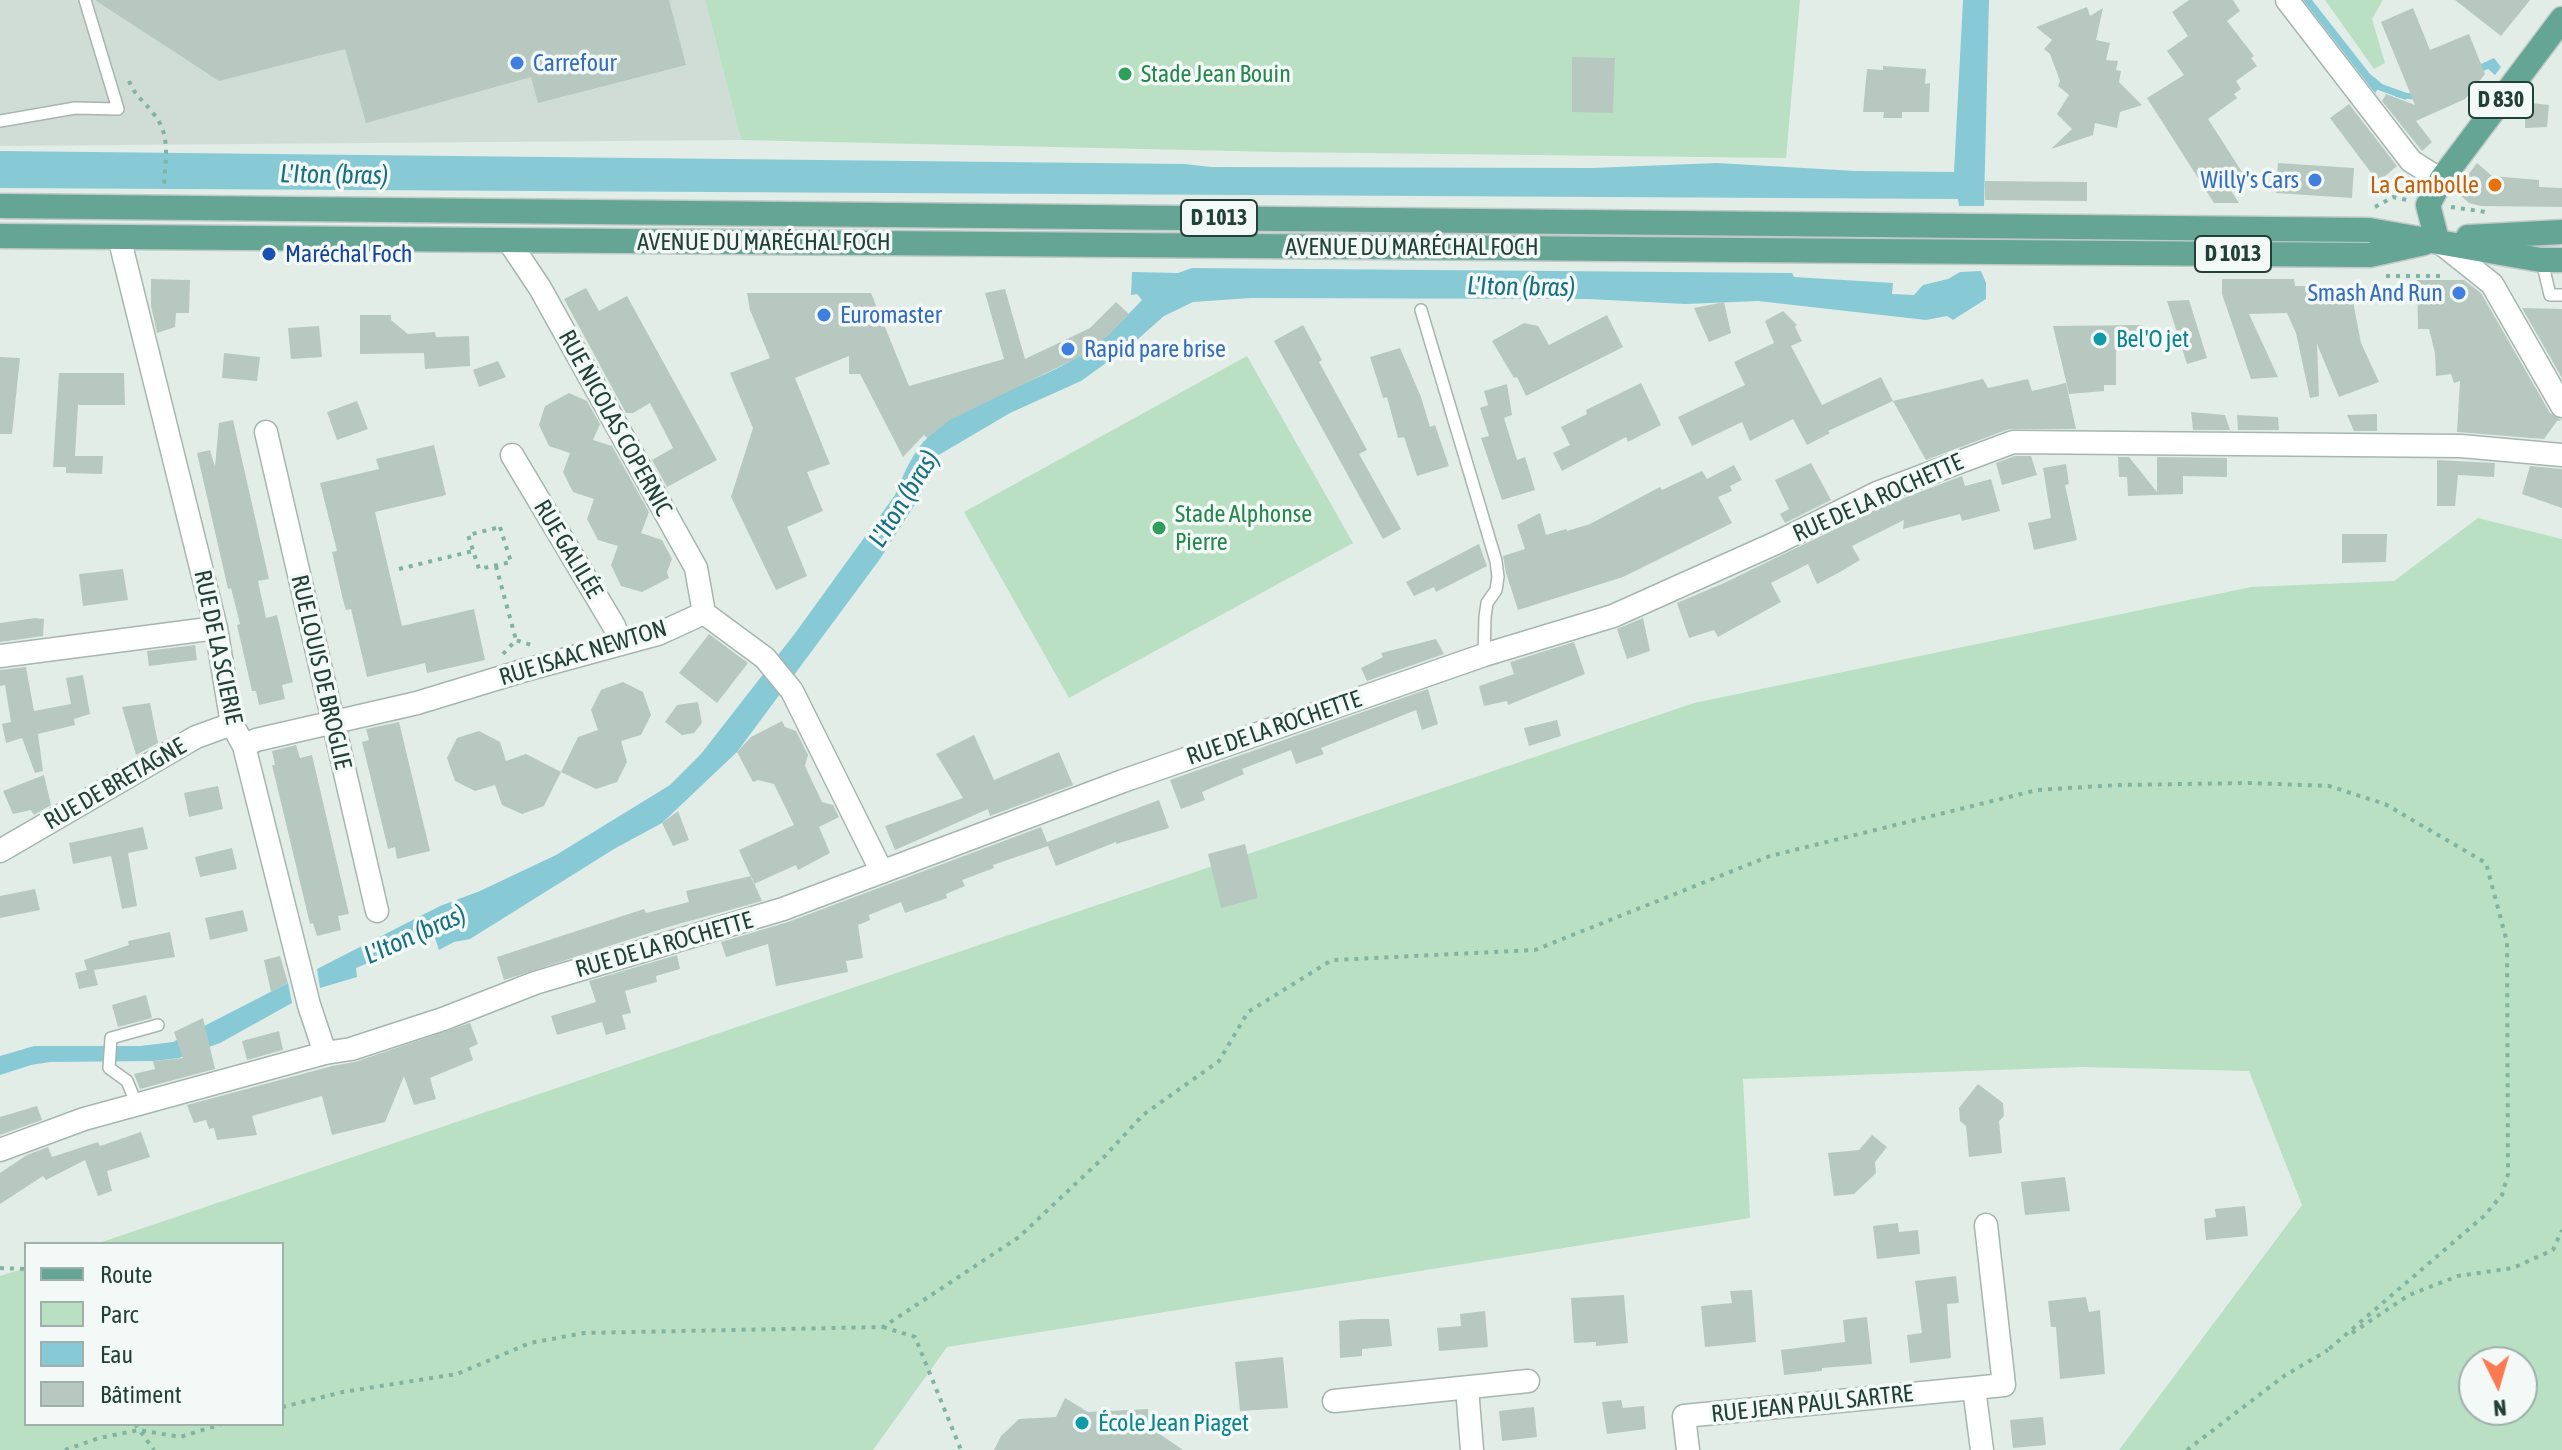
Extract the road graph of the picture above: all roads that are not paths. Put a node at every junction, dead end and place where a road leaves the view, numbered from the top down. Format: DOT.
graph roads {
  1 [pos="85,0"];
  2 [pos="2287,0"];
  3 [pos="2562,19"];
  4 [pos="0,121"];
  5 [pos="2441,180"];
  6 [pos="0,206"];
  7 [pos="2562,232"];
  8 [pos="0,236"];
  9 [pos="119,237"];
  10 [pos="508,240"];
  11 [pos="2437,240"];
  12 [pos="2552,260"];
  13 [pos="2562,295"];
  14 [pos="1421,310"];
  15 [pos="2562,406"];
  16 [pos="266,432"];
  17 [pos="512,455"];
  18 [pos="2562,455"];
  19 [pos="704,613"];
  20 [pos="216,628"];
  21 [pos="621,644"];
  22 [pos="1484,655"];
  23 [pos="0,656"];
  24 [pos="333,723"];
  25 [pos="232,724"];
  26 [pos="244,746"];
  27 [pos="0,851"];
  28 [pos="882,872"];
  29 [pos="377,911"];
  30 [pos="158,1025"];
  31 [pos="325,1053"];
  32 [pos="137,1105"];
  33 [pos="0,1150"];
  34 [pos="1986,1225"];
  35 [pos="1528,1381"];
  36 [pos="1467,1388"];
  37 [pos="1974,1388"];
  38 [pos="1334,1401"];
  39 [pos="1472,1450"];
  40 [pos="1688,1450"];
  41 [pos="1982,1450"];
  1 -- 4 [label="lane"];
  2 -- 5 [label="street"];
  3 -- 5 [label="main road, D 830"];
  5 -- 11 [label="main road, D 830"];
  6 -- 11 [label="main road, AVENUE DU MARÉCHAL FOCH / D 1013"];
  7 -- 11 [label="main road, AVENUE DU MARÉCHAL FOCH / D 1013"];
  8 -- 9 [label="main road, AVENUE DU MARÉCHAL FOCH / D 1013"];
  9 -- 10 [label="main road, AVENUE DU MARÉCHAL FOCH / D 1013"];
  9 -- 20 [label="street, RUE DE LA SCIERIE"];
  10 -- 11 [label="main road, AVENUE DU MARÉCHAL FOCH / D 1013"];
  10 -- 19 [label="street, RUE NICOLAS COPERNIC"];
  11 -- 12 [label="main road, AVENUE DU MARÉCHAL FOCH / D 1013"];
  11 -- 15 [label="street"];
  12 -- 13 [label="lane"];
  14 -- 22 [label="lane"];
  16 -- 24 [label="street, RUE LOUIS DE BROGLIE"];
  17 -- 21 [label="street, RUE GALILÉE"];
  18 -- 22 [label="street, RUE DE LA ROCHETTE"];
  19 -- 21 [label="street, RUE ISAAC NEWTON"];
  19 -- 28 [label="street"];
  20 -- 23 [label="street"];
  20 -- 25 [label="street, RUE DE LA SCIERIE"];
  21 -- 24 [label="street, RUE ISAAC NEWTON"];
  22 -- 28 [label="street, RUE DE LA ROCHETTE"];
  24 -- 26 [label="street, RUE ISAAC NEWTON"];
  24 -- 29 [label="street, RUE LOUIS DE BROGLIE"];
  25 -- 26 [label="street, RUE DE LA SCIERIE"];
  25 -- 27 [label="street, RUE DE BRETAGNE"];
  26 -- 31 [label="street, RUE DE LA SCIERIE"];
  28 -- 31 [label="street, RUE DE LA ROCHETTE"];
  30 -- 32 [label="lane"];
  31 -- 32 [label="street, RUE DE LA ROCHETTE"];
  32 -- 33 [label="street, RUE DE LA ROCHETTE"];
  34 -- 37 [label="street, RUE JEAN PAUL SARTRE"];
  35 -- 36 [label="street"];
  36 -- 38 [label="street"];
  36 -- 39 [label="street"];
  37 -- 40 [label="street, RUE JEAN PAUL SARTRE"];
  37 -- 41 [label="street"];
}
